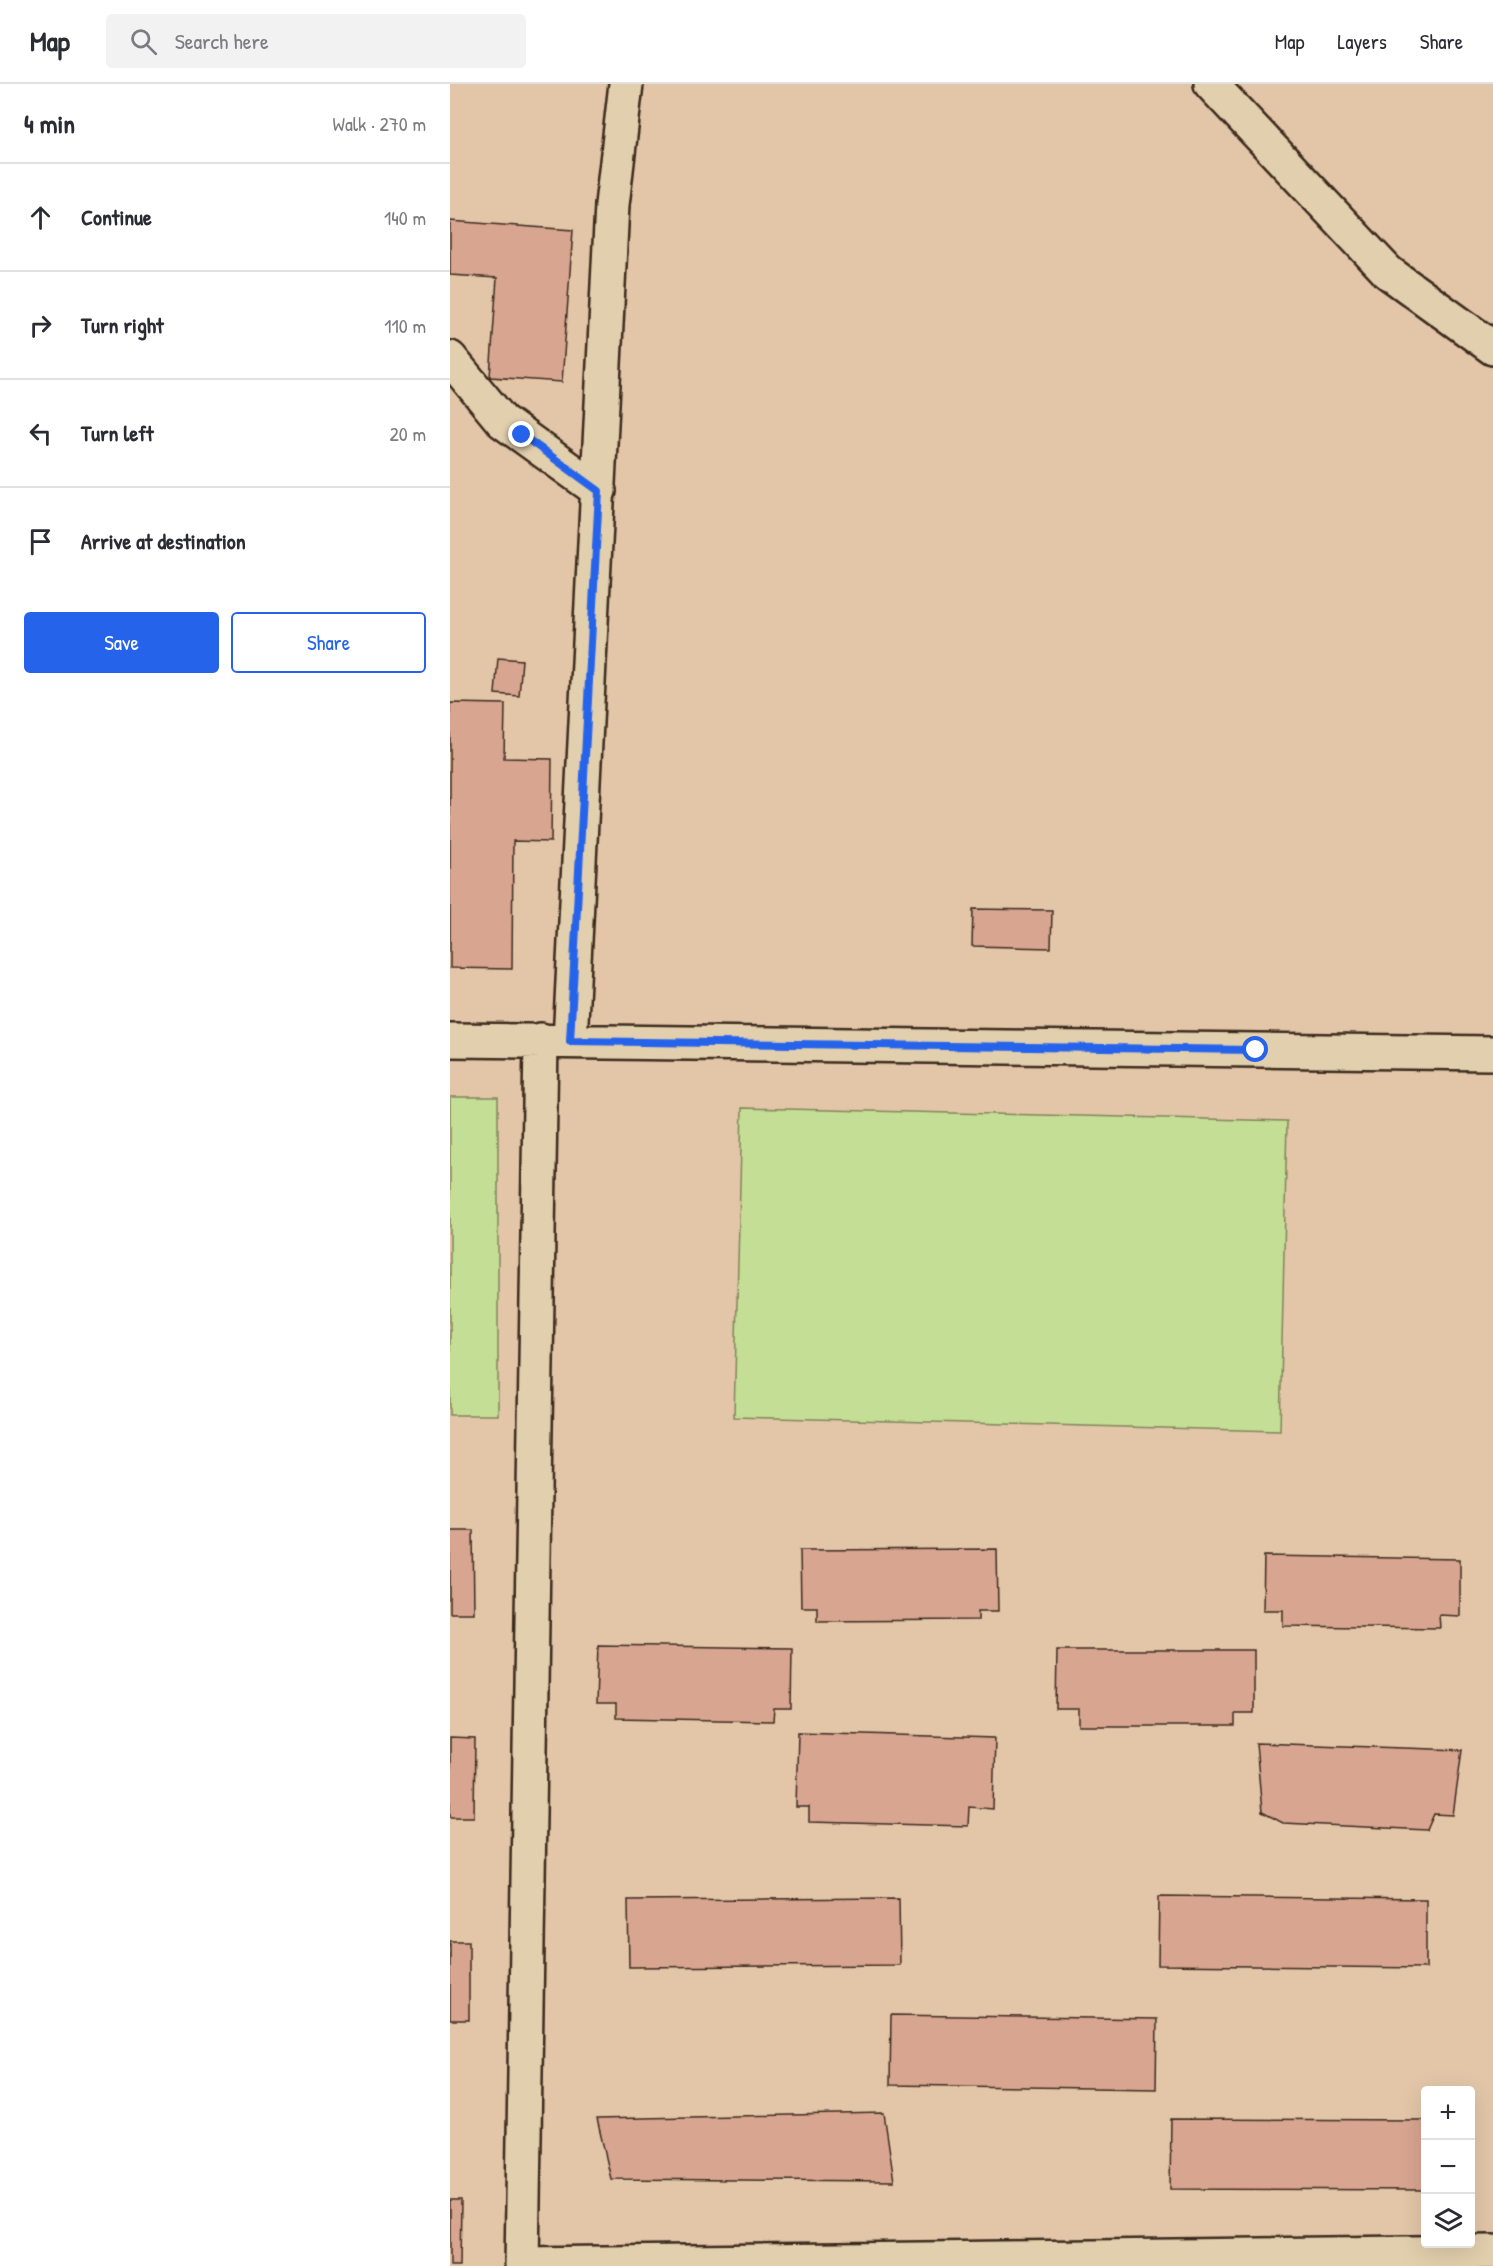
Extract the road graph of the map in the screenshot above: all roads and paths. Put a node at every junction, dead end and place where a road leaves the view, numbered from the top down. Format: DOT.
graph roads {
  1 [pos="626,84"];
  2 [pos="1211,84"];
  3 [pos="1493,348"];
  4 [pos="450,358"];
  5 [pos="599,491"];
  6 [pos="450,1040"];
  7 [pos="556,1040"];
  8 [pos="1493,1053"];
  9 [pos="1493,2252"];
  10 [pos="522,2265"];
  1 -- 5 [label="street"];
  2 -- 3 [label="street"];
  4 -- 5 [label="street"];
  5 -- 7 [label="street"];
  6 -- 7 [label="street"];
  7 -- 8 [label="street"];
  7 -- 10 [label="street"];
  9 -- 10 [label="street"];
}
